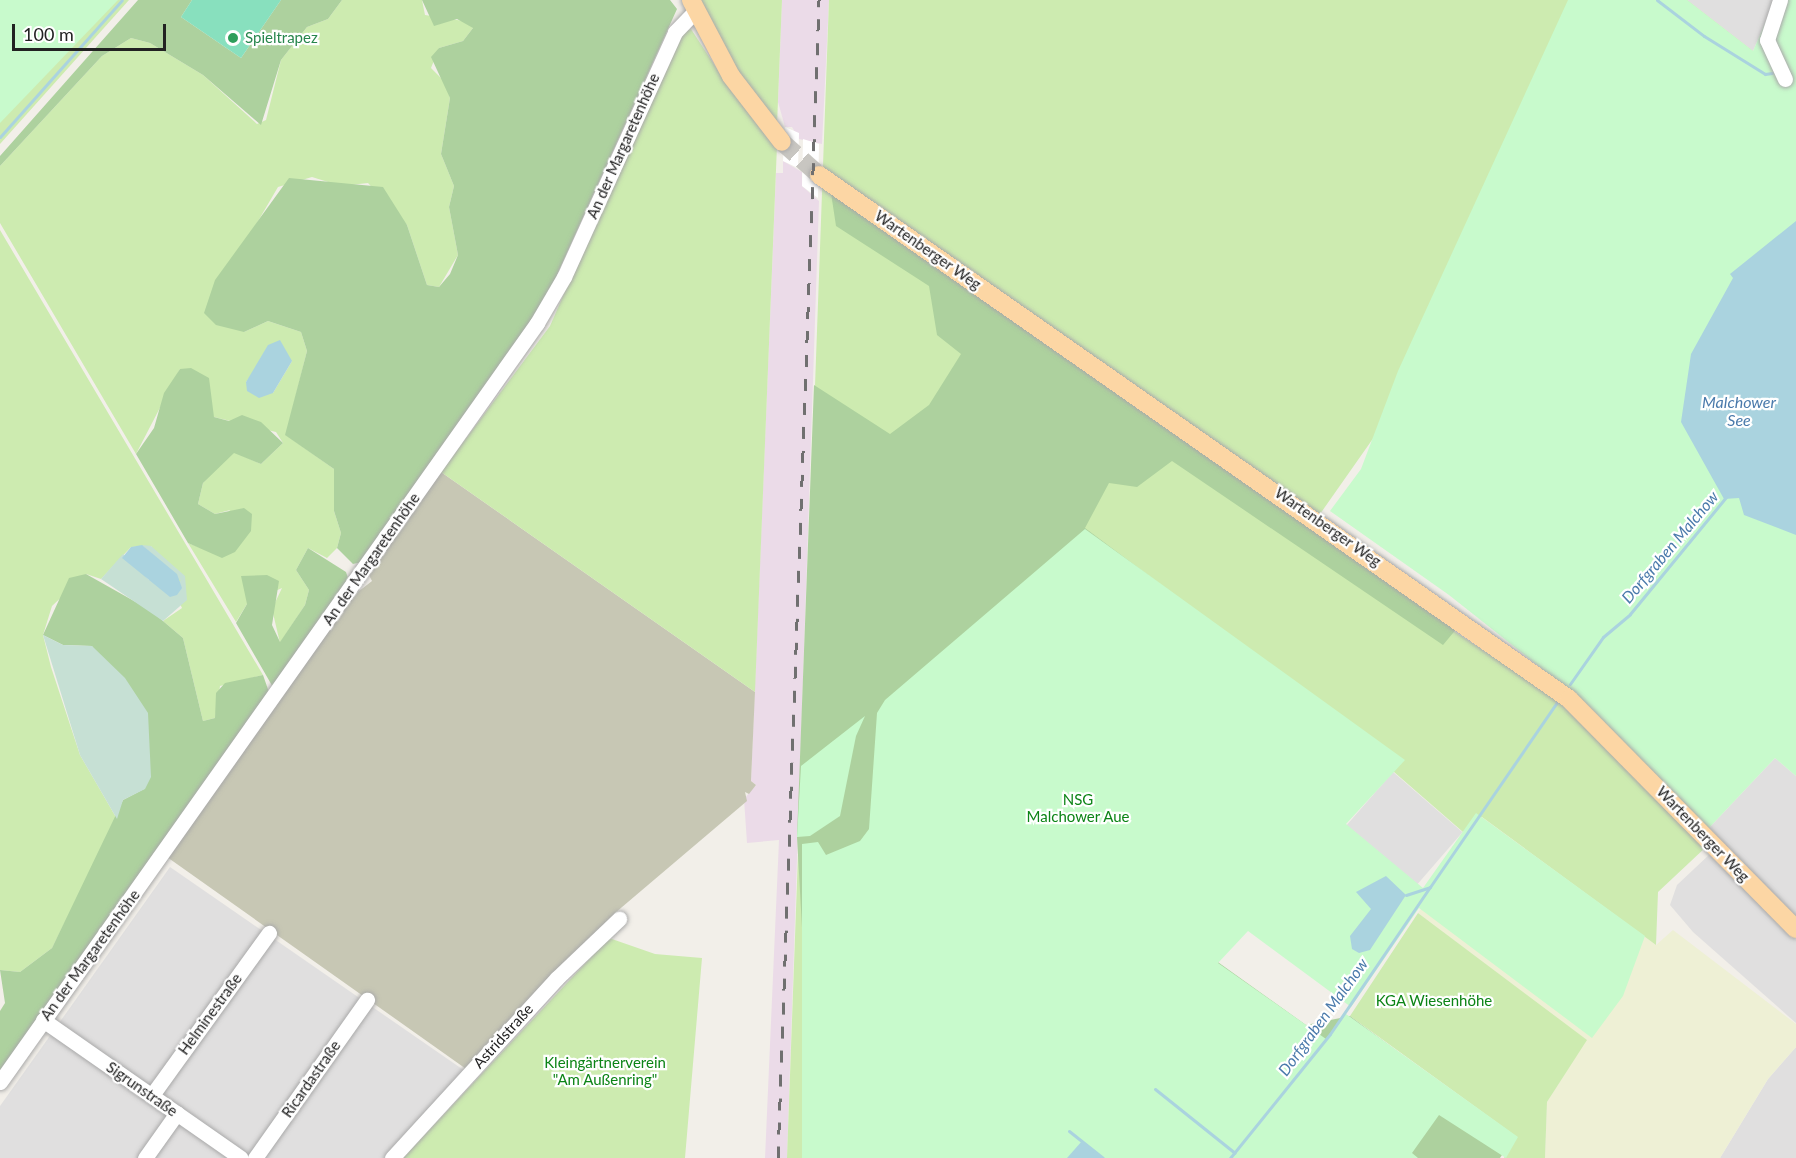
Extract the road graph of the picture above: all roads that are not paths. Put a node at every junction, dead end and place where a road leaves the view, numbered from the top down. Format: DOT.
graph roads {
  1 [pos="1780,0"];
  2 [pos="693,5"];
  3 [pos="1785,79"];
  4 [pos="782,142"];
  5 [pos="819,175"];
  6 [pos="619,919"];
  7 [pos="1796,929"];
  8 [pos="269,933"];
  9 [pos="367,1000"];
  10 [pos="43,1020"];
  11 [pos="0,1082"];
  12 [pos="152,1095"];
  13 [pos="177,1113"];
  14 [pos="145,1158"];
  15 [pos="241,1158"];
  16 [pos="255,1158"];
  17 [pos="392,1158"];
  1 -- 3 [label="street"];
  2 -- 4 [label="main road"];
  2 -- 10 [label="street, An der Margaretenhöhe"];
  5 -- 7 [label="main road, Wartenberger Weg"];
  6 -- 17 [label="street, Astridstraße"];
  8 -- 12 [label="street, Helminestraße"];
  9 -- 16 [label="street, Ricardastraße"];
  10 -- 11 [label="street, An der Margaretenhöhe"];
  10 -- 12 [label="street, Sigrunstraße"];
  12 -- 13 [label="street, Sigrunstraße"];
  13 -- 14 [label="street"];
  13 -- 15 [label="street, Sigrunstraße"];
}
